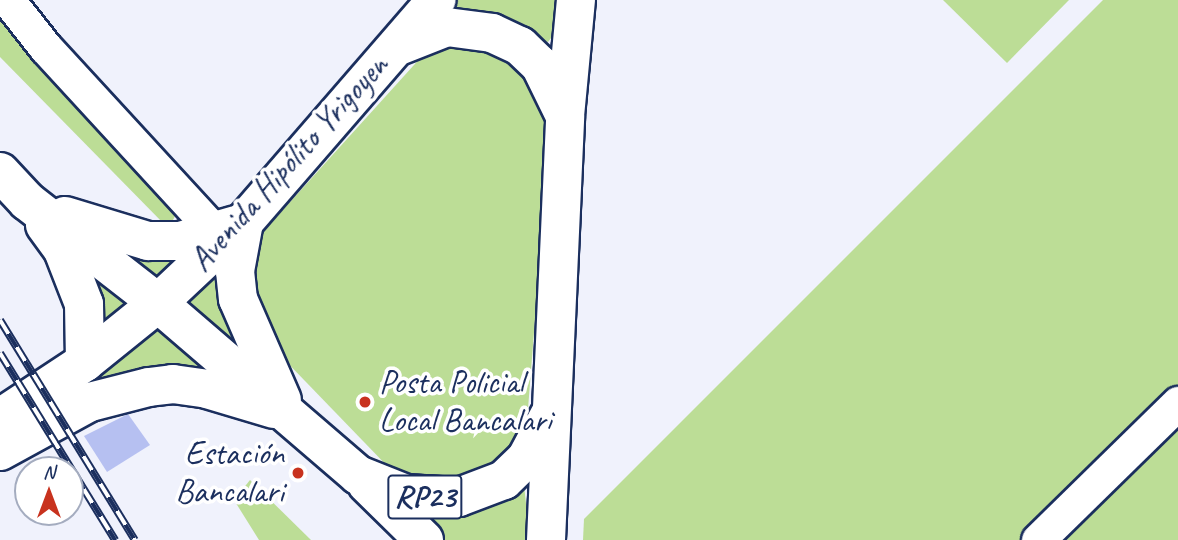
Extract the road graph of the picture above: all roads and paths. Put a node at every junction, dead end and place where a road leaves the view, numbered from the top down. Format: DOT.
graph roads {
  1 [pos="8,0"];
  2 [pos="436,0"];
  3 [pos="576,0"];
  4 [pos="391,50"];
  5 [pos="565,116"];
  6 [pos="0,172"];
  7 [pos="27,201"];
  8 [pos="230,228"];
  9 [pos="158,303"];
  10 [pos="85,362"];
  11 [pos="1178,403"];
  12 [pos="289,415"];
  13 [pos="549,416"];
  14 [pos="0,418"];
  15 [pos="0,451"];
  16 [pos="359,475"];
  17 [pos="424,540"];
  18 [pos="546,540"];
  19 [pos="1038,540"];
  1 -- 8 [label="street"];
  2 -- 4 [label="main road, Avenida Hipólito Yrigoyen"];
  3 -- 5 [label="main road, RP23"];
  4 -- 5 [label="main road"];
  4 -- 8 [label="main road, Avenida Hipólito Yrigoyen"];
  5 -- 13 [label="main road, RP23"];
  6 -- 7 [label="main road"];
  7 -- 8 [label="main road"];
  7 -- 9 [label="main road"];
  7 -- 10 [label="main road"];
  8 -- 9 [label="main road, Avenida Hipólito Yrigoyen"];
  8 -- 12 [label="main road"];
  9 -- 10 [label="main road, Avenida Hipólito Yrigoyen"];
  9 -- 12 [label="main road"];
  10 -- 14 [label="main road, Avenida Hipólito Yrigoyen"];
  11 -- 19 [label="street"];
  12 -- 15 [label="main road, RP23"];
  12 -- 16 [label="main road, RP23"];
  13 -- 16 [label="main road, RP23"];
  13 -- 18 [label="main road"];
  16 -- 17 [label="main road"];
}
